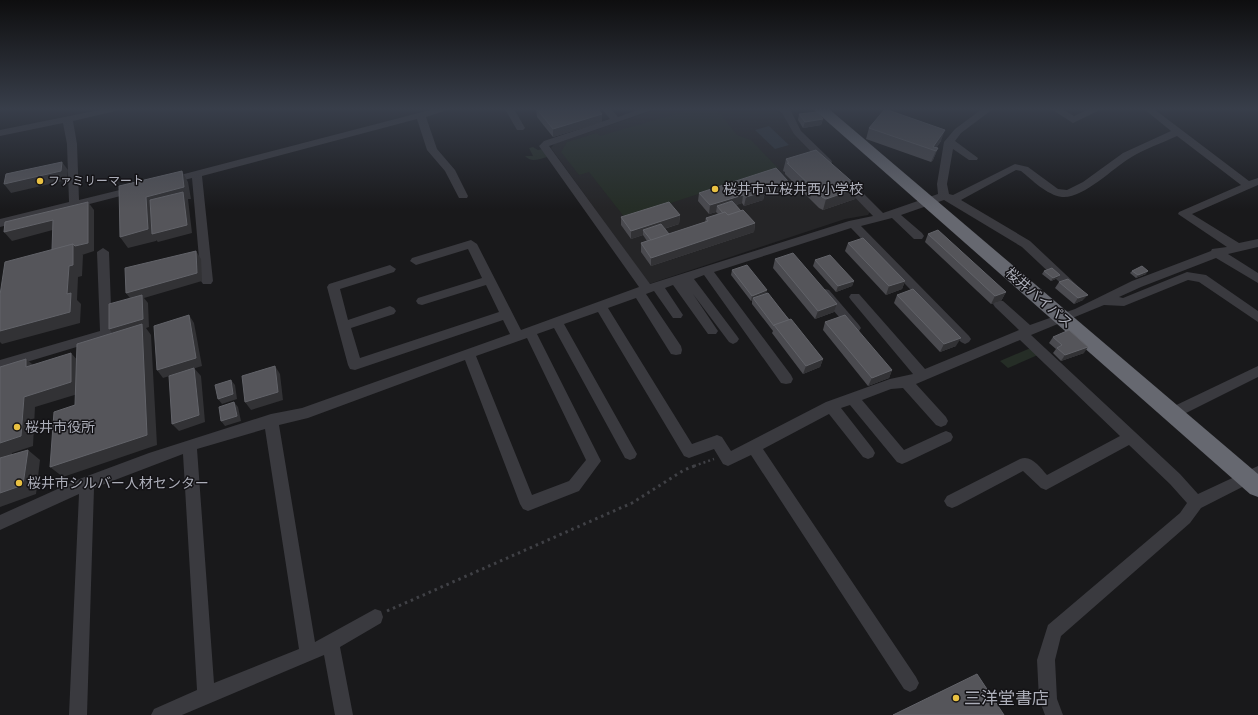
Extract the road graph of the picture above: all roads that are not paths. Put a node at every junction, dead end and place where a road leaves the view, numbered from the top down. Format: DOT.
graph roads {
  1 [pos="72,142"];
  2 [pos="321,142"];
  3 [pos="429,142"];
  4 [pos="547,142"];
  5 [pos="807,142"];
  6 [pos="865,142"];
  7 [pos="949,142"];
  8 [pos="1155,142"];
  9 [pos="1193,142"];
  10 [pos="973,158"];
  11 [pos="197,174"];
  12 [pos="158,183"];
  13 [pos="1253,183"];
  14 [pos="143,187"];
  15 [pos="463,196"];
  16 [pos="942,199"];
  17 [pos="74,204"];
  18 [pos="894,214"];
  19 [pos="881,218"];
  20 [pos="0,223"];
  21 [pos="853,224"];
  22 [pos="918,236"];
  23 [pos="1258,243"];
  24 [pos="784,246"];
  25 [pos="1236,247"];
  26 [pos="103,252"];
  27 [pos="1216,252"];
  28 [pos="795,258"];
  29 [pos="416,261"];
  30 [pos="390,269"];
  31 [pos="706,270"];
  32 [pos="681,278"];
  33 [pos="1258,279"];
  34 [pos="489,280"];
  35 [pos="207,281"];
  36 [pos="816,282"];
  37 [pos="647,289"];
  38 [pos="855,297"];
  39 [pos="422,301"];
  40 [pos="1098,303"];
  41 [pos="999,304"];
  42 [pos="601,306"];
  43 [pos="390,311"];
  44 [pos="506,314"];
  45 [pos="677,315"];
  46 [pos="1254,315"];
  47 [pos="1063,318"];
  48 [pos="558,322"];
  49 [pos="344,326"];
  50 [pos="712,331"];
  51 [pos="1025,332"];
  52 [pos="524,334"];
  53 [pos="862,336"];
  54 [pos="733,339"];
  55 [pos="965,339"];
  56 [pos="676,350"];
  57 [pos="469,354"];
  58 [pos="0,365"];
  59 [pos="1258,370"];
  60 [pos="923,376"];
  61 [pos="786,379"];
  62 [pos="906,382"];
  63 [pos="852,398"];
  64 [pos="831,406"];
  65 [pos="1173,413"];
  66 [pos="271,420"];
  67 [pos="942,421"];
  68 [pos="946,437"];
  69 [pos="1132,437"];
  70 [pos="190,446"];
  71 [pos="754,448"];
  72 [pos="868,453"];
  73 [pos="630,454"];
  74 [pos="1254,479"];
  75 [pos="87,483"];
  76 [pos="952,501"];
  77 [pos="1196,503"];
  78 [pos="0,523"];
  79 [pos="375,617"];
  80 [pos="331,643"];
  81 [pos="308,654"];
  82 [pos="910,683"];
  83 [pos="206,696"];
  84 [pos="78,715"];
  85 [pos="160,715"];
  86 [pos="344,715"];
  87 [pos="1054,715"];
  1 -- 17 [label="street"];
  2 -- 11 [label="street"];
  3 -- 15 [label="street"];
  4 -- 37 [label="street"];
  5 -- 19 [label="street"];
  6 -- 16 [label="highway, 桜井バイパス"];
  7 -- 10 [label="street"];
  7 -- 16 [label="street"];
  8 -- 16 [label="street"];
  9 -- 13 [label="street"];
  11 -- 12 [label="street"];
  11 -- 35 [label="street"];
  13 -- 25 [label="street"];
  14 -- 17 [label="street"];
  16 -- 18 [label="street"];
  16 -- 40 [label="street"];
  16 -- 47 [label="highway, 桜井バイパス"];
  17 -- 20 [label="street"];
  18 -- 19 [label="street"];
  18 -- 22 [label="street"];
  19 -- 21 [label="street"];
  21 -- 24 [label="street"];
  21 -- 55 [label="street"];
  23 -- 25 [label="street"];
  24 -- 28 [label="street"];
  24 -- 31 [label="street"];
  25 -- 27 [label="street"];
  26 -- 58 [label="street"];
  27 -- 33 [label="street"];
  27 -- 40 [label="street"];
  29 -- 34 [label="street"];
  30 -- 49 [label="street"];
  31 -- 32 [label="street"];
  31 -- 61 [label="street"];
  32 -- 37 [label="street"];
  32 -- 50 [label="street"];
  32 -- 54 [label="street"];
  34 -- 39 [label="street"];
  34 -- 44 [label="street"];
  36 -- 53 [label="street"];
  37 -- 42 [label="street"];
  37 -- 45 [label="street"];
  37 -- 56 [label="street"];
  38 -- 60 [label="street"];
  40 -- 46 [label="street"];
  40 -- 47 [label="street"];
  41 -- 51 [label="street"];
  42 -- 48 [label="street"];
  42 -- 71 [label="street"];
  43 -- 49 [label="street"];
  44 -- 49 [label="street"];
  44 -- 52 [label="street"];
  47 -- 51 [label="street"];
  47 -- 65 [label="highway, 桜井バイパス"];
  48 -- 52 [label="street"];
  48 -- 73 [label="street"];
  51 -- 60 [label="street"];
  51 -- 69 [label="street"];
  52 -- 57 [label="street"];
  52 -- 57 [label="street"];
  57 -- 66 [label="street"];
  59 -- 65 [label="street"];
  60 -- 62 [label="street"];
  62 -- 63 [label="street"];
  62 -- 67 [label="street"];
  63 -- 64 [label="street"];
  63 -- 68 [label="street"];
  64 -- 71 [label="street"];
  64 -- 72 [label="street"];
  65 -- 74 [label="highway, 桜井バイパス"];
  66 -- 70 [label="street"];
  66 -- 81 [label="street"];
  69 -- 76 [label="street"];
  69 -- 77 [label="street"];
  70 -- 75 [label="street"];
  70 -- 83 [label="street"];
  71 -- 82 [label="street"];
  74 -- 77 [label="street"];
  75 -- 78 [label="street"];
  75 -- 84 [label="street"];
  77 -- 87 [label="street"];
  79 -- 80 [label="street"];
  80 -- 81 [label="street"];
  80 -- 86 [label="street"];
  81 -- 83 [label="street"];
  83 -- 85 [label="street"];
}
